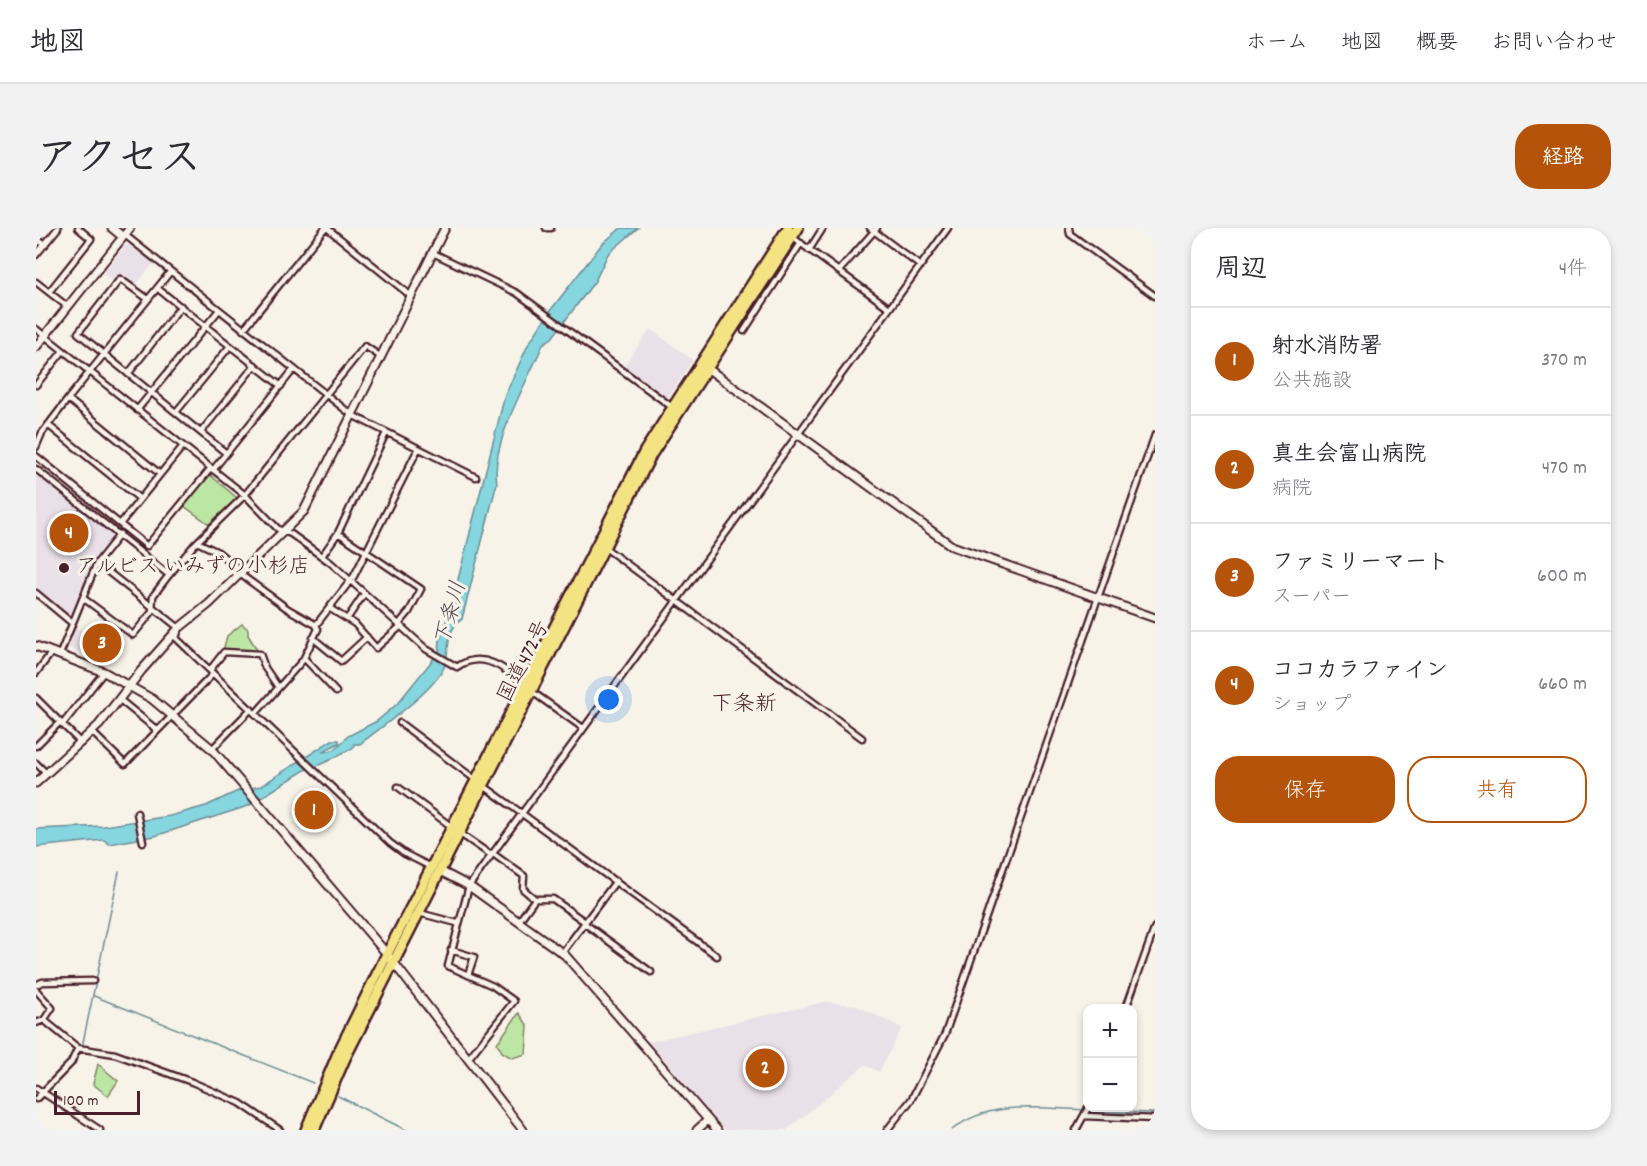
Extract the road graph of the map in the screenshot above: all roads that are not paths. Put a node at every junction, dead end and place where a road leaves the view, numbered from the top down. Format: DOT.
graph roads {
  1 [pos="58,228"];
  2 [pos="78,228"];
  3 [pos="112,228"];
  4 [pos="130,228"];
  5 [pos="326,228"];
  6 [pos="445,228"];
  7 [pos="546,228"];
  8 [pos="551,228"];
  9 [pos="798,228"];
  10 [pos="823,228"];
  11 [pos="948,228"];
  12 [pos="1069,228"];
  13 [pos="874,229"];
  14 [pos="790,233"];
  15 [pos="124,236"];
  16 [pos="36,238"];
  17 [pos="801,243"];
  18 [pos="45,244"];
  19 [pos="809,250"];
  20 [pos="433,253"];
  21 [pos="36,255"];
  22 [pos="919,265"];
  23 [pos="839,271"];
  24 [pos="170,272"];
  25 [pos="36,282"];
  26 [pos="157,288"];
  27 [pos="50,292"];
  28 [pos="411,296"];
  29 [pos="1155,296"];
  30 [pos="148,299"];
  31 [pos="68,306"];
  32 [pos="181,306"];
  33 [pos="888,307"];
  34 [pos="219,310"];
  35 [pos="206,326"];
  36 [pos="36,328"];
  37 [pos="243,330"];
  38 [pos="744,331"];
  39 [pos="45,335"];
  40 [pos="230,345"];
  41 [pos="36,347"];
  42 [pos="63,351"];
  43 [pos="104,354"];
  44 [pos="381,357"];
  45 [pos="255,365"];
  46 [pos="707,368"];
  47 [pos="294,369"];
  48 [pos="90,372"];
  49 [pos="128,374"];
  50 [pos="36,384"];
  51 [pos="281,386"];
  52 [pos="151,393"];
  53 [pos="325,394"];
  54 [pos="68,399"];
  55 [pos="672,407"];
  56 [pos="137,410"];
  57 [pos="176,412"];
  58 [pos="352,415"];
  59 [pos="48,425"];
  60 [pos="201,432"];
  61 [pos="386,433"];
  62 [pos="797,433"];
  63 [pos="1155,435"];
  64 [pos="183,446"];
  65 [pos="36,447"];
  66 [pos="418,449"];
  67 [pos="226,453"];
  68 [pos="36,456"];
  69 [pos="36,469"];
  70 [pos="212,469"];
  71 [pos="160,474"];
  72 [pos="476,477"];
  73 [pos="245,495"];
  74 [pos="140,499"];
  75 [pos="120,524"];
  76 [pos="284,531"];
  77 [pos="338,533"];
  78 [pos="120,534"];
  79 [pos="197,542"];
  80 [pos="604,548"];
  81 [pos="367,551"];
  82 [pos="322,556"];
  83 [pos="97,563"];
  84 [pos="241,573"];
  85 [pos="169,575"];
  86 [pos="350,579"];
  87 [pos="36,593"];
  88 [pos="364,594"];
  89 [pos="83,598"];
  90 [pos="1098,598"];
  91 [pos="675,602"];
  92 [pos="150,604"];
  93 [pos="329,608"];
  94 [pos="1155,618"];
  95 [pos="347,619"];
  96 [pos="72,623"];
  97 [pos="316,625"];
  98 [pos="400,625"];
  99 [pos="179,628"];
  100 [pos="367,637"];
  101 [pos="313,638"];
  102 [pos="36,646"];
  103 [pos="56,652"];
  104 [pos="304,658"];
  105 [pos="104,672"];
  106 [pos="211,672"];
  107 [pos="36,674"];
  108 [pos="129,686"];
  109 [pos="278,687"];
  110 [pos="527,689"];
  111 [pos="336,692"];
  112 [pos="38,700"];
  113 [pos="120,700"];
  114 [pos="36,709"];
  115 [pos="253,711"];
  116 [pos="173,715"];
  117 [pos="400,723"];
  118 [pos="61,724"];
  119 [pos="583,728"];
  120 [pos="157,730"];
  121 [pos="92,732"];
  122 [pos="862,738"];
  123 [pos="81,743"];
  124 [pos="36,746"];
  125 [pos="212,749"];
  126 [pos="36,763"];
  127 [pos="47,774"];
  128 [pos="36,783"];
  129 [pos="479,783"];
  130 [pos="398,787"];
  131 [pos="522,812"];
  132 [pos="137,814"];
  133 [pos="456,830"];
  134 [pos="143,842"];
  135 [pos="491,854"];
  136 [pos="436,869"];
  137 [pos="616,881"];
  138 [pos="469,886"];
  139 [pos="535,899"];
  140 [pos="418,913"];
  141 [pos="519,921"];
  142 [pos="457,923"];
  143 [pos="585,923"];
  144 [pos="1155,927"];
  145 [pos="451,950"];
  146 [pos="562,953"];
  147 [pos="387,954"];
  148 [pos="717,956"];
  149 [pos="393,963"];
  150 [pos="651,972"];
  151 [pos="468,975"];
  152 [pos="93,981"];
  153 [pos="36,985"];
  154 [pos="36,990"];
  155 [pos="1127,1004"];
  156 [pos="44,1020"];
  157 [pos="36,1023"];
  158 [pos="78,1048"];
  159 [pos="468,1059"];
  160 [pos="36,1088"];
  161 [pos="43,1094"];
  162 [pos="36,1099"];
  163 [pos="1086,1112"];
  164 [pos="1084,1116"];
  165 [pos="1155,1119"];
  166 [pos="708,1120"];
  167 [pos="100,1130"];
  168 [pos="280,1130"];
  169 [pos="306,1130"];
  170 [pos="314,1130"];
  171 [pos="523,1130"];
  172 [pos="697,1130"];
  173 [pos="717,1130"];
  174 [pos="887,1130"];
  175 [pos="1076,1130"];
  1 -- 18 [label="street"];
  2 -- 27 [label="street"];
  3 -- 15 [label="street"];
  4 -- 15 [label="street"];
  5 -- 28 [label="street"];
  5 -- 37 [label="street"];
  6 -- 20 [label="street"];
  7 -- 8 [label="street"];
  9 -- 14 [label="highway, 国道472号"];
  10 -- 19 [label="street"];
  11 -- 22 [label="street"];
  12 -- 29 [label="street"];
  13 -- 22 [label="street"];
  13 -- 23 [label="street"];
  14 -- 17 [label="street"];
  14 -- 46 [label="highway, 国道472号"];
  14 -- 55 [label="highway, 国道472号"];
  15 -- 24 [label="street"];
  15 -- 31 [label="street"];
  16 -- 18 [label="street"];
  17 -- 19 [label="street"];
  17 -- 38 [label="street"];
  18 -- 21 [label="street"];
  19 -- 23 [label="street"];
  20 -- 28 [label="street"];
  20 -- 55 [label="street"];
  22 -- 33 [label="street"];
  23 -- 33 [label="street"];
  24 -- 26 [label="street"];
  24 -- 34 [label="street"];
  25 -- 27 [label="street"];
  26 -- 30 [label="street"];
  26 -- 32 [label="street"];
  27 -- 31 [label="street"];
  28 -- 44 [label="street"];
  30 -- 43 [label="street"];
  30 -- 43 [label="street"];
  31 -- 39 [label="street"];
  32 -- 35 [label="street"];
  32 -- 49 [label="street"];
  33 -- 62 [label="street"];
  34 -- 35 [label="street"];
  34 -- 37 [label="street"];
  35 -- 40 [label="street"];
  35 -- 52 [label="street"];
  36 -- 39 [label="street"];
  37 -- 47 [label="street"];
  39 -- 41 [label="street"];
  39 -- 42 [label="street"];
  40 -- 45 [label="street"];
  40 -- 57 [label="street"];
  42 -- 48 [label="street"];
  42 -- 50 [label="street"];
  43 -- 48 [label="street"];
  43 -- 49 [label="street"];
  44 -- 53 [label="street"];
  44 -- 58 [label="street"];
  45 -- 51 [label="street"];
  45 -- 60 [label="street"];
  46 -- 62 [label="street"];
  46 -- 80 [label="highway, 国道472号"];
  47 -- 51 [label="street"];
  47 -- 53 [label="street"];
  48 -- 54 [label="street"];
  48 -- 56 [label="street"];
  49 -- 52 [label="street"];
  51 -- 67 [label="street"];
  52 -- 56 [label="street"];
  52 -- 57 [label="street"];
  53 -- 58 [label="street"];
  53 -- 73 [label="street"];
  54 -- 59 [label="street"];
  54 -- 71 [label="street"];
  55 -- 110 [label="highway, 国道472号"];
  56 -- 64 [label="street"];
  57 -- 60 [label="street"];
  58 -- 61 [label="street"];
  58 -- 76 [label="street"];
  59 -- 65 [label="street"];
  59 -- 74 [label="street"];
  60 -- 67 [label="street"];
  61 -- 66 [label="street"];
  61 -- 77 [label="street"];
  62 -- 90 [label="street"];
  62 -- 91 [label="street"];
  63 -- 90 [label="street"];
  64 -- 70 [label="street"];
  64 -- 71 [label="street"];
  66 -- 72 [label="street"];
  66 -- 81 [label="street"];
  67 -- 70 [label="street"];
  68 -- 75 [label="street"];
  69 -- 78 [label="street"];
  70 -- 73 [label="street"];
  70 -- 75 [label="street"];
  71 -- 74 [label="street"];
  73 -- 76 [label="street"];
  73 -- 79 [label="street"];
  74 -- 75 [label="street"];
  76 -- 82 [label="street"];
  76 -- 84 [label="street"];
  77 -- 81 [label="street"];
  77 -- 82 [label="street"];
  78 -- 83 [label="street"];
  78 -- 85 [label="street"];
  79 -- 84 [label="street"];
  79 -- 85 [label="street"];
  80 -- 91 [label="street"];
  80 -- 110 [label="highway, 国道472号"];
  81 -- 86 [label="street"];
  81 -- 98 [label="street"];
  82 -- 86 [label="street"];
  83 -- 89 [label="street"];
  83 -- 92 [label="street"];
  84 -- 97 [label="street"];
  84 -- 99 [label="street"];
  85 -- 92 [label="street"];
  86 -- 88 [label="street"];
  86 -- 93 [label="street"];
  87 -- 96 [label="street"];
  88 -- 95 [label="street"];
  88 -- 98 [label="street"];
  89 -- 92 [label="street"];
  89 -- 96 [label="street"];
  90 -- 94 [label="street"];
  90 -- 174 [label="street"];
  91 -- 119 [label="street"];
  91 -- 122 [label="street"];
  92 -- 99 [label="street"];
  93 -- 95 [label="street"];
  93 -- 97 [label="street"];
  95 -- 100 [label="street"];
  96 -- 103 [label="street"];
  97 -- 101 [label="street"];
  98 -- 100 [label="street"];
  98 -- 110 [label="street"];
  99 -- 106 [label="street"];
  99 -- 108 [label="street"];
  100 -- 101 [label="street"];
  101 -- 104 [label="street"];
  102 -- 103 [label="street"];
  103 -- 105 [label="street"];
  103 -- 107 [label="street"];
  104 -- 109 [label="street"];
  104 -- 111 [label="street"];
  105 -- 108 [label="street"];
  105 -- 118 [label="street"];
  106 -- 109 [label="street"];
  106 -- 115 [label="street"];
  106 -- 116 [label="street"];
  108 -- 113 [label="street"];
  108 -- 116 [label="street"];
  109 -- 115 [label="street"];
  110 -- 119 [label="street"];
  110 -- 129 [label="highway, 国道472号"];
  112 -- 114 [label="street"];
  112 -- 118 [label="street"];
  113 -- 120 [label="street"];
  113 -- 121 [label="street"];
  115 -- 125 [label="street"];
  115 -- 136 [label="street"];
  116 -- 120 [label="street"];
  116 -- 125 [label="street"];
  117 -- 129 [label="street"];
  118 -- 123 [label="street"];
  118 -- 124 [label="street"];
  119 -- 131 [label="street"];
  120 -- 121 [label="street"];
  121 -- 123 [label="street"];
  123 -- 127 [label="street"];
  125 -- 147 [label="street"];
  126 -- 127 [label="street"];
  127 -- 128 [label="street"];
  129 -- 131 [label="street"];
  129 -- 133 [label="highway, 国道472号"];
  130 -- 133 [label="street"];
  131 -- 135 [label="street"];
  131 -- 137 [label="street"];
  132 -- 134 [label="street"];
  133 -- 135 [label="street"];
  133 -- 136 [label="highway, 国道472号"];
  135 -- 138 [label="street"];
  135 -- 139 [label="street"];
  136 -- 138 [label="street"];
  136 -- 140 [label="highway, 国道472号"];
  136 -- 147 [label="highway, 国道472号"];
  137 -- 143 [label="street"];
  137 -- 148 [label="street"];
  138 -- 141 [label="street"];
  138 -- 142 [label="street"];
  139 -- 141 [label="street"];
  139 -- 143 [label="street"];
  140 -- 142 [label="street"];
  140 -- 149 [label="highway, 国道472号"];
  141 -- 146 [label="street"];
  142 -- 145 [label="street"];
  143 -- 146 [label="street"];
  143 -- 150 [label="street"];
  144 -- 155 [label="street"];
  145 -- 151 [label="street"];
  145 -- 151 [label="street"];
  146 -- 166 [label="street"];
  147 -- 149 [label="street"];
  147 -- 169 [label="highway, 国道472号"];
  149 -- 159 [label="street"];
  149 -- 170 [label="highway, 国道472号"];
  151 -- 159 [label="street"];
  152 -- 153 [label="street"];
  154 -- 156 [label="street"];
  156 -- 157 [label="street"];
  156 -- 158 [label="street"];
  158 -- 161 [label="street"];
  158 -- 168 [label="street"];
  159 -- 171 [label="street"];
  160 -- 161 [label="street"];
  161 -- 162 [label="street"];
  161 -- 167 [label="street"];
  163 -- 164 [label="street"];
  164 -- 165 [label="street"];
  164 -- 175 [label="street"];
  166 -- 172 [label="street"];
  166 -- 173 [label="street"];
}
